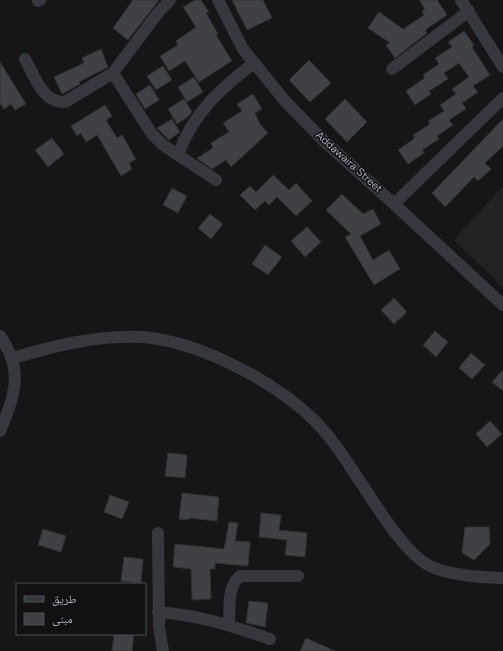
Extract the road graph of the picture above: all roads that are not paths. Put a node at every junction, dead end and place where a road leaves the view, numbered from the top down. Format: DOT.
graph roads {
  1 [pos="170,0"];
  2 [pos="218,0"];
  3 [pos="461,0"];
  4 [pos="468,12"];
  5 [pos="25,59"];
  6 [pos="254,63"];
  7 [pos="503,66"];
  8 [pos="392,70"];
  9 [pos="113,73"];
  10 [pos="503,98"];
  11 [pos="178,155"];
  12 [pos="216,180"];
  13 [pos="394,204"];
  14 [pos="503,305"];
  15 [pos="0,336"];
  16 [pos="13,358"];
  17 [pos="0,431"];
  18 [pos="158,533"];
  19 [pos="298,576"];
  20 [pos="503,578"];
  21 [pos="158,612"];
  22 [pos="229,624"];
  23 [pos="270,639"];
  24 [pos="163,651"];
  1 -- 9 [label="street"];
  2 -- 6 [label="street, Addawaira Street"];
  3 -- 4 [label="street"];
  4 -- 7 [label="street"];
  4 -- 8 [label="street"];
  5 -- 9 [label="street"];
  6 -- 11 [label="street"];
  6 -- 13 [label="street, Addawaira Street"];
  9 -- 11 [label="street"];
  10 -- 13 [label="street"];
  11 -- 12 [label="street"];
  13 -- 14 [label="street, Addawaira Street"];
  15 -- 16 [label="street"];
  16 -- 17 [label="street"];
  16 -- 20 [label="street"];
  18 -- 21 [label="street"];
  19 -- 22 [label="street"];
  21 -- 22 [label="street"];
  21 -- 24 [label="street"];
  22 -- 23 [label="street"];
}
